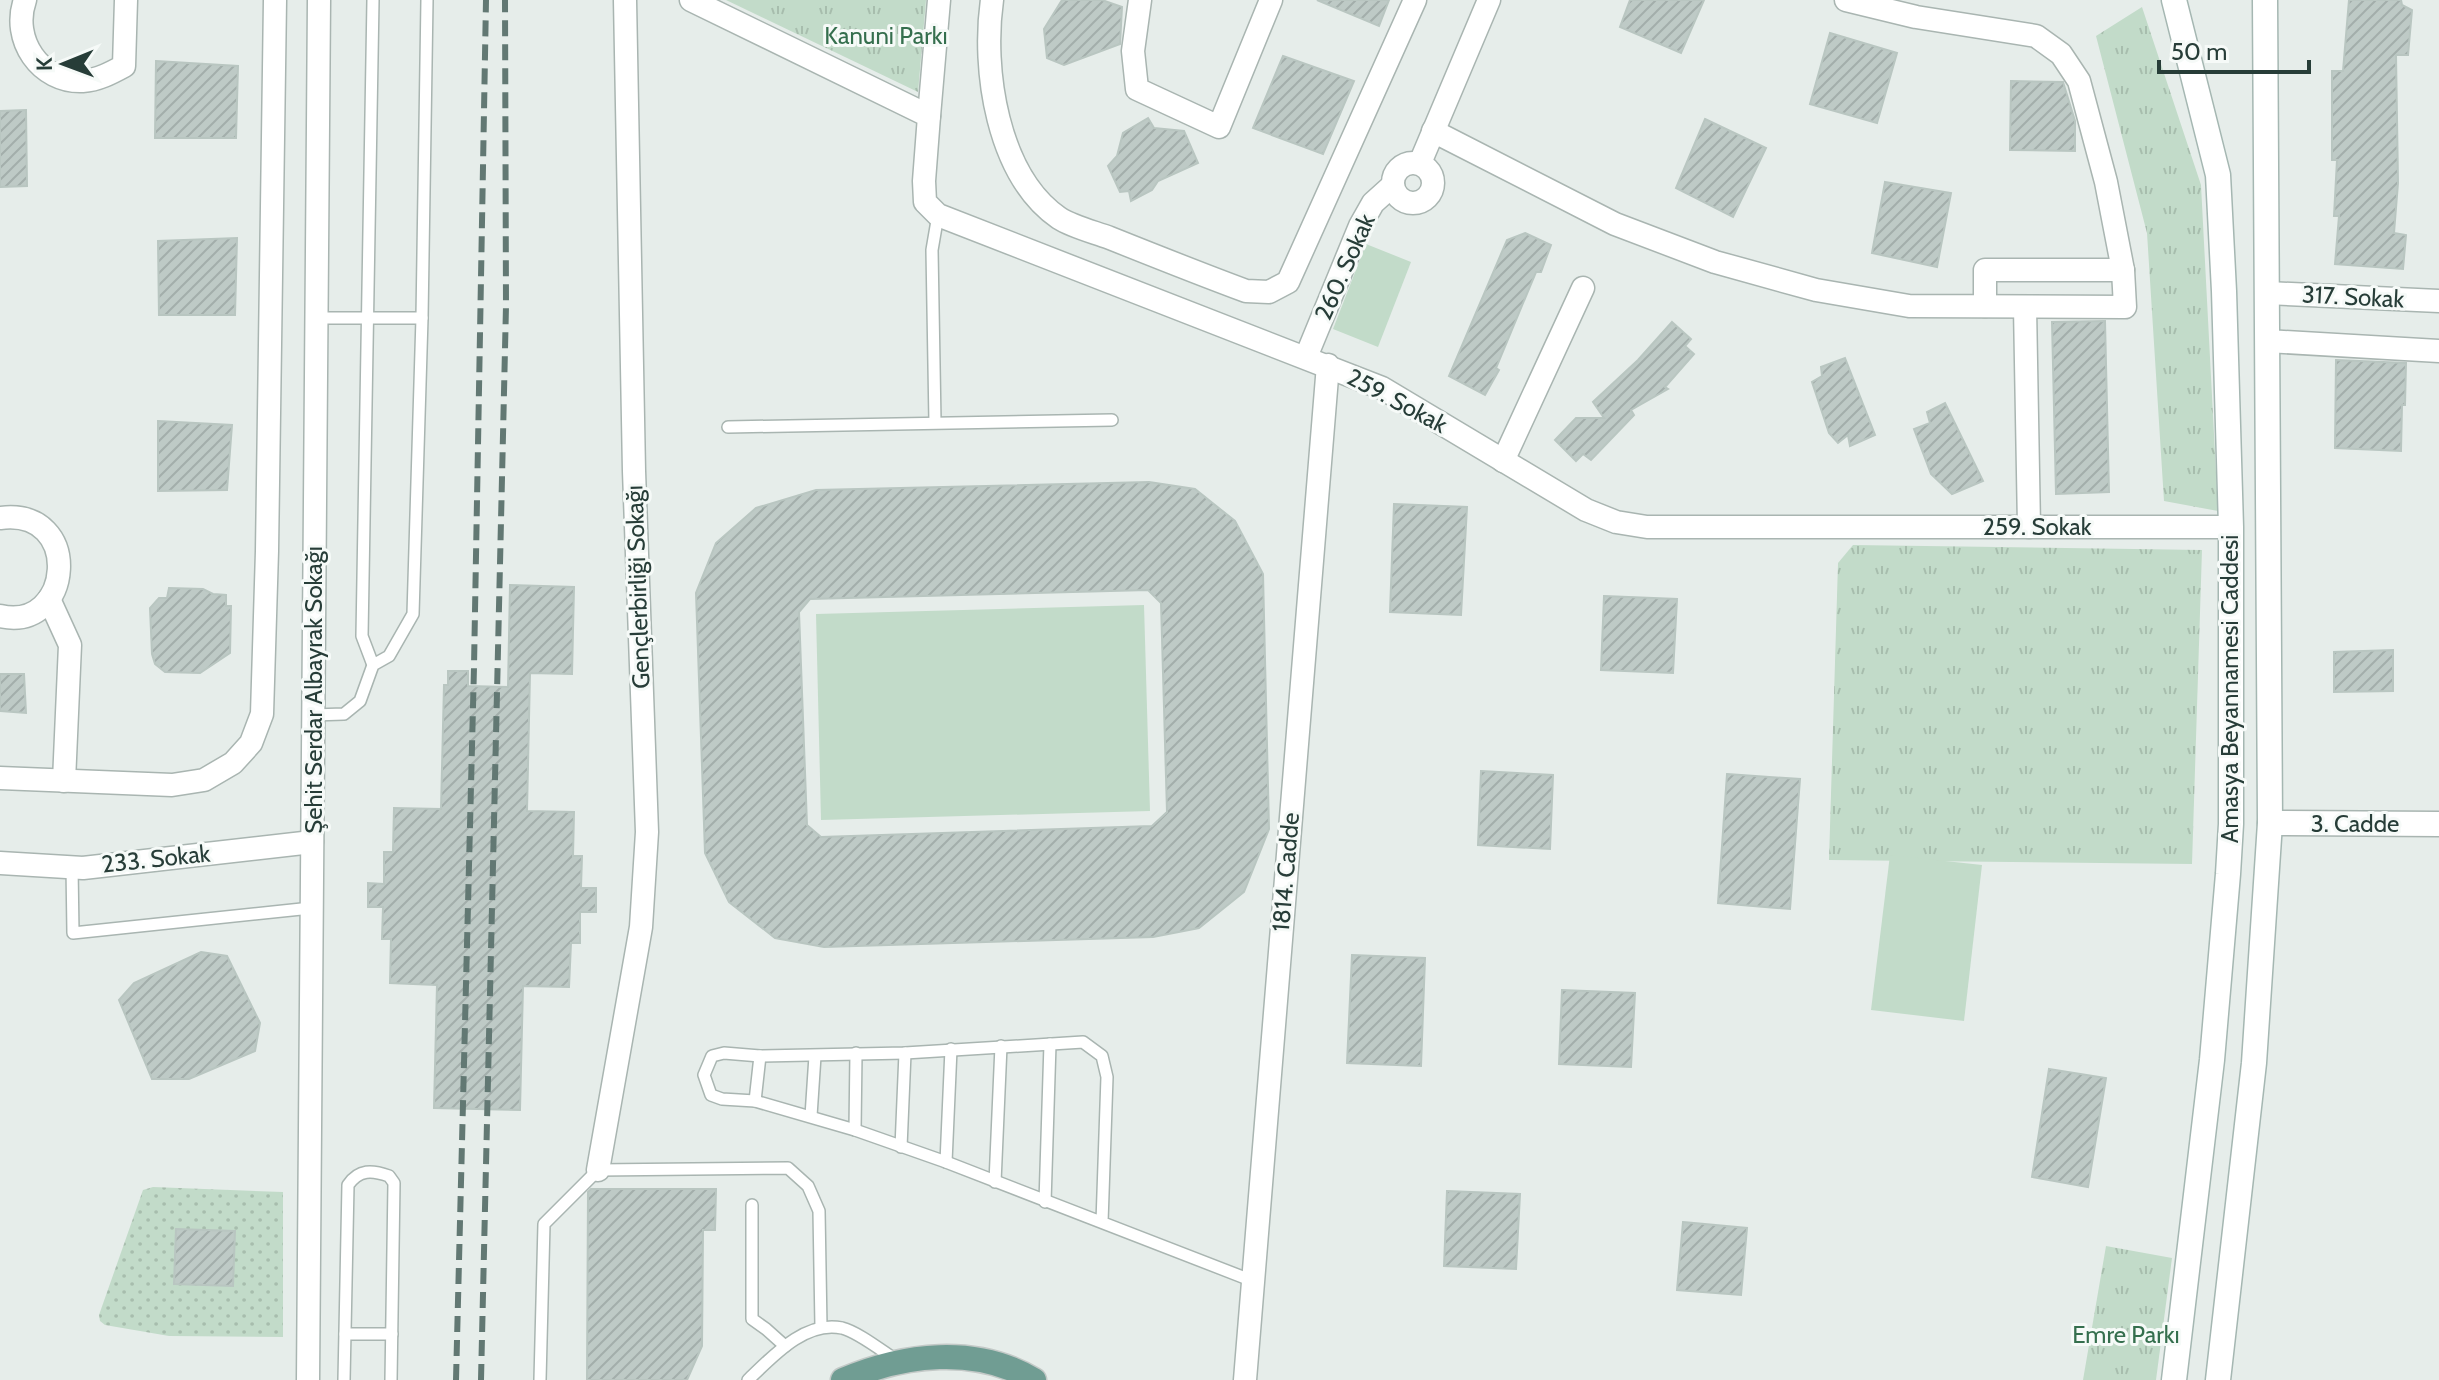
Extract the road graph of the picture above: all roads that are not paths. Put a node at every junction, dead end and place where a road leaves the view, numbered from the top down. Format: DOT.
graph roads {
  1 [pos="25,0"];
  2 [pos="126,0"];
  3 [pos="275,0"];
  4 [pos="319,0"];
  5 [pos="373,0"];
  6 [pos="427,0"];
  7 [pos="625,0"];
  8 [pos="691,0"];
  9 [pos="939,0"];
  10 [pos="992,0"];
  11 [pos="1140,0"];
  12 [pos="1271,0"];
  13 [pos="1415,0"];
  14 [pos="1489,0"];
  15 [pos="1846,0"];
  16 [pos="2174,0"];
  17 [pos="2265,0"];
  18 [pos="929,116"];
  19 [pos="1433,131"];
  20 [pos="1420,163"];
  21 [pos="1393,185"];
  22 [pos="938,215"];
  23 [pos="2123,270"];
  24 [pos="1583,288"];
  25 [pos="2267,293"];
  26 [pos="2439,301"];
  27 [pos="1985,306"];
  28 [pos="2025,307"];
  29 [pos="317,318"];
  30 [pos="422,318"];
  31 [pos="369,320"];
  32 [pos="2267,341"];
  33 [pos="2439,351"];
  34 [pos="1317,361"];
  35 [pos="1112,420"];
  36 [pos="935,422"];
  37 [pos="728,427"];
  38 [pos="1503,461"];
  39 [pos="0,518"];
  40 [pos="2029,527"];
  41 [pos="2231,527"];
  42 [pos="49,599"];
  43 [pos="0,616"];
  44 [pos="373,665"];
  45 [pos="313,715"];
  46 [pos="0,778"];
  47 [pos="64,781"];
  48 [pos="2270,823"];
  49 [pos="2439,824"];
  50 [pos="312,842"];
  51 [pos="0,863"];
  52 [pos="72,867"];
  53 [pos="311,908"];
  54 [pos="1050,1044"];
  55 [pos="1001,1046"];
  56 [pos="951,1049"];
  57 [pos="856,1053"];
  58 [pos="905,1053"];
  59 [pos="760,1056"];
  60 [pos="815,1056"];
  61 [pos="755,1101"];
  62 [pos="811,1116"];
  63 [pos="855,1130"];
  64 [pos="901,1147"];
  65 [pos="946,1162"];
  66 [pos="598,1170"];
  67 [pos="995,1182"];
  68 [pos="1045,1202"];
  69 [pos="752,1205"];
  70 [pos="1102,1222"];
  71 [pos="1253,1281"];
  72 [pos="821,1327"];
  73 [pos="345,1334"];
  74 [pos="392,1334"];
  75 [pos="785,1346"];
  76 [pos="900,1362"];
  77 [pos="308,1380"];
  78 [pos="344,1380"];
  79 [pos="391,1380"];
  80 [pos="540,1380"];
  81 [pos="748,1380"];
  82 [pos="843,1380"];
  83 [pos="1034,1380"];
  84 [pos="1245,1380"];
  85 [pos="2174,1380"];
  86 [pos="2218,1380"];
  1 -- 2 [label="street"];
  3 -- 47 [label="street"];
  4 -- 29 [label="street, Şehit Serdar Albayrak Sokağı"];
  5 -- 31 [label="lane"];
  6 -- 30 [label="lane"];
  7 -- 66 [label="street, Gençlerbirliği Sokağı"];
  8 -- 18 [label="street"];
  9 -- 18 [label="street"];
  10 -- 13 [label="street"];
  11 -- 12 [label="street"];
  14 -- 19 [label="street, 260. Sokak"];
  15 -- 23 [label="street"];
  16 -- 41 [label="main road, Amasya Beyannamesi Caddesi"];
  17 -- 25 [label="main road, Amasya Beyannamesi Caddesi"];
  18 -- 22 [label="street"];
  19 -- 20 [label="street, 260. Sokak"];
  19 -- 27 [label="street"];
  20 -- 21 [label="street, 260. Sokak"];
  20 -- 21 [label="street, 260. Sokak"];
  21 -- 34 [label="street, 260. Sokak"];
  22 -- 34 [label="street, 259. Sokak"];
  22 -- 36 [label="lane"];
  23 -- 27 [label="street"];
  23 -- 28 [label="street"];
  24 -- 38 [label="street"];
  25 -- 26 [label="street, 317. Sokak"];
  25 -- 32 [label="main road, Amasya Beyannamesi Caddesi"];
  27 -- 28 [label="street"];
  28 -- 40 [label="street"];
  29 -- 31 [label="lane"];
  29 -- 45 [label="street, Şehit Serdar Albayrak Sokağı"];
  30 -- 31 [label="lane"];
  30 -- 44 [label="lane"];
  31 -- 44 [label="lane"];
  32 -- 33 [label="street"];
  32 -- 48 [label="main road, Amasya Beyannamesi Caddesi"];
  34 -- 38 [label="street, 259. Sokak"];
  34 -- 71 [label="street, 1814. Cadde"];
  35 -- 36 [label="lane"];
  36 -- 37 [label="lane"];
  38 -- 40 [label="street, 259. Sokak"];
  39 -- 42 [label="street"];
  40 -- 41 [label="street, 259. Sokak"];
  41 -- 85 [label="main road, Amasya Beyannamesi Caddesi"];
  42 -- 43 [label="street"];
  42 -- 47 [label="street"];
  44 -- 45 [label="lane"];
  45 -- 50 [label="street, Şehit Serdar Albayrak Sokağı"];
  46 -- 47 [label="street"];
  48 -- 49 [label="main road, 3. Cadde"];
  48 -- 86 [label="main road, Amasya Beyannamesi Caddesi"];
  50 -- 52 [label="street, 233. Sokak"];
  50 -- 53 [label="street, Şehit Serdar Albayrak Sokağı"];
  51 -- 52 [label="street, 233. Sokak"];
  52 -- 53 [label="lane"];
  53 -- 77 [label="street, Şehit Serdar Albayrak Sokağı"];
  54 -- 55 [label="lane"];
  54 -- 68 [label="lane"];
  54 -- 70 [label="lane"];
  55 -- 56 [label="lane"];
  55 -- 67 [label="lane"];
  56 -- 58 [label="lane"];
  56 -- 65 [label="lane"];
  57 -- 58 [label="lane"];
  57 -- 60 [label="lane"];
  57 -- 63 [label="lane"];
  58 -- 64 [label="lane"];
  59 -- 60 [label="lane"];
  59 -- 61 [label="lane"];
  59 -- 61 [label="lane"];
  60 -- 62 [label="lane"];
  61 -- 62 [label="lane"];
  62 -- 63 [label="lane"];
  63 -- 64 [label="lane"];
  64 -- 65 [label="lane"];
  65 -- 67 [label="lane"];
  66 -- 72 [label="lane"];
  66 -- 80 [label="lane"];
  67 -- 68 [label="lane"];
  68 -- 70 [label="lane"];
  69 -- 75 [label="lane"];
  70 -- 71 [label="lane"];
  71 -- 84 [label="street, 1814. Cadde"];
  72 -- 75 [label="lane"];
  72 -- 76 [label="lane"];
  73 -- 74 [label="lane"];
  73 -- 74 [label="lane"];
  73 -- 78 [label="lane"];
  74 -- 79 [label="lane"];
  75 -- 81 [label="lane"];
  76 -- 82 [label="main road"];
  76 -- 83 [label="main road"];
}
